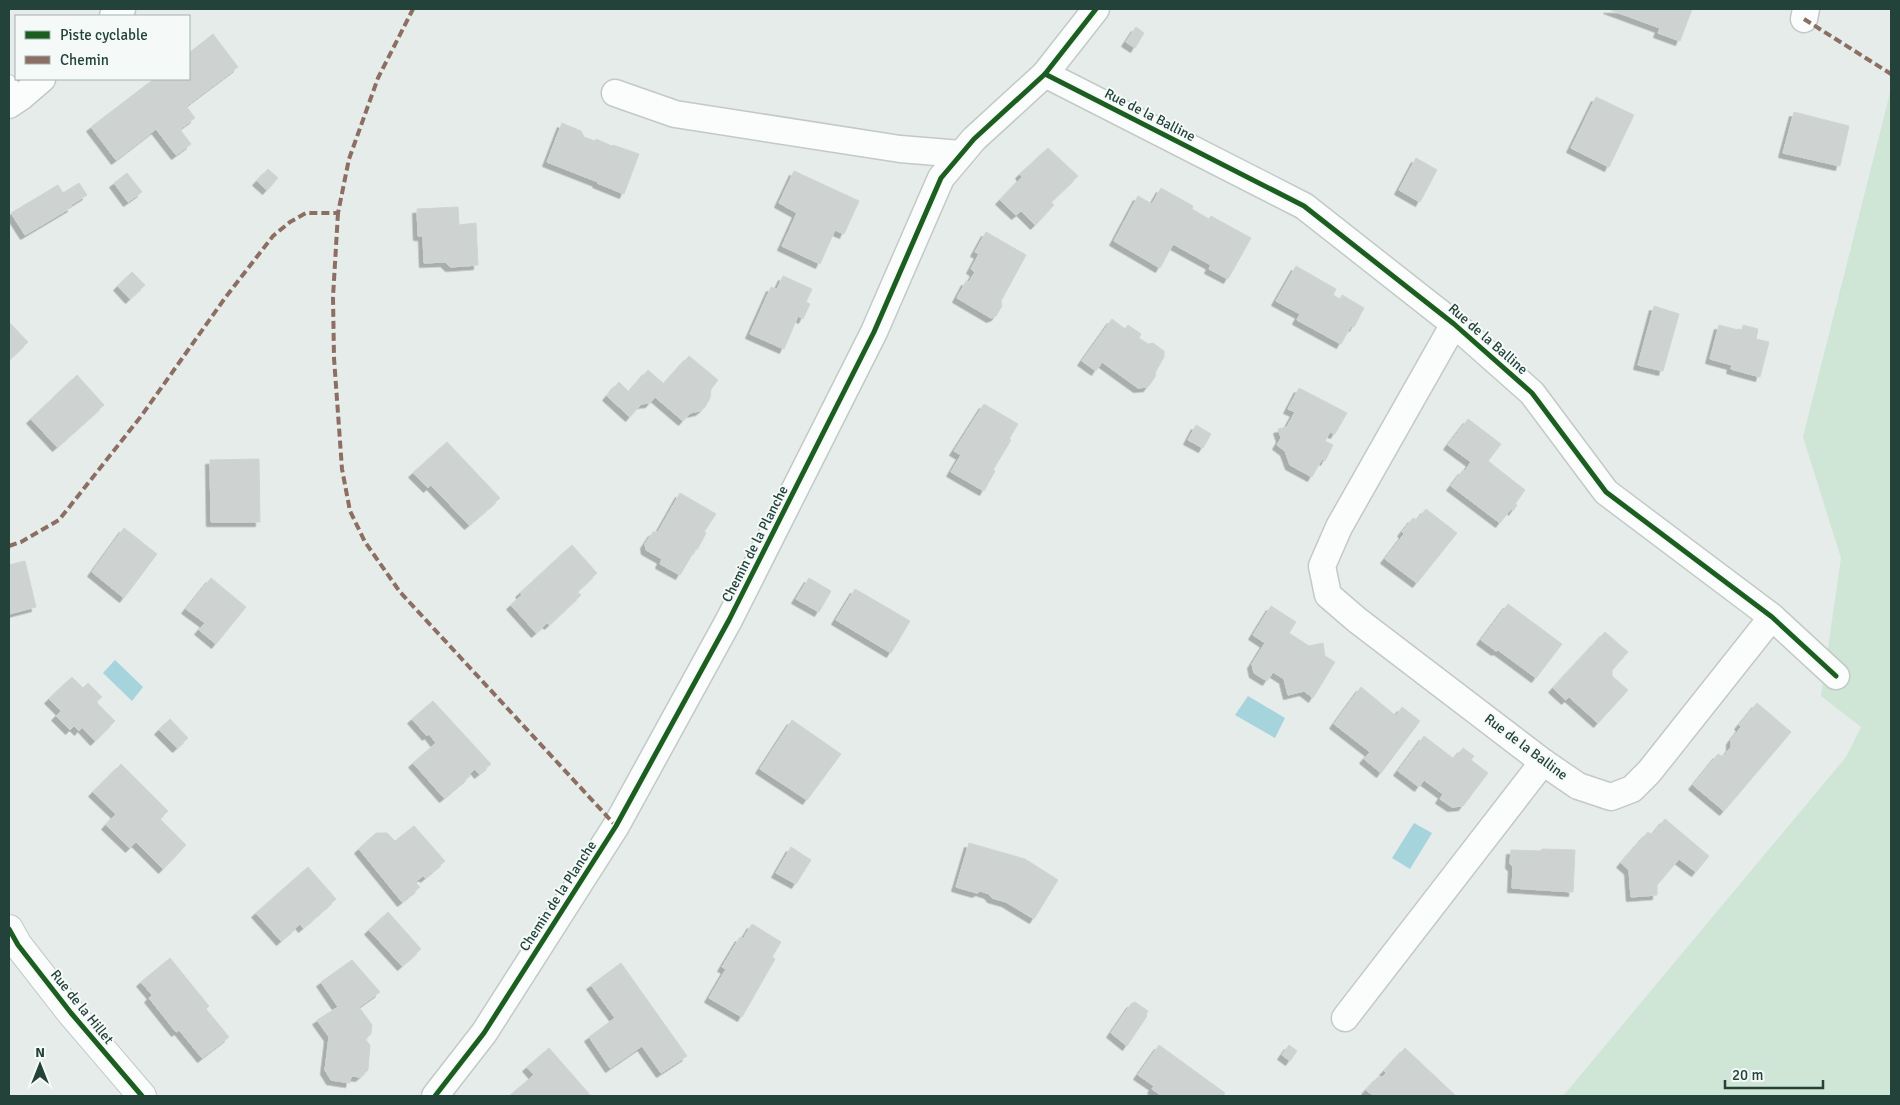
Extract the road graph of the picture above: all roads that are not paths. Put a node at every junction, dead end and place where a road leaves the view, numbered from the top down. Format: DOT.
graph roads {
  1 [pos="1096,9"];
  2 [pos="1045,74"];
  3 [pos="40,80"];
  4 [pos="615,93"];
  5 [pos="13,95"];
  6 [pos="962,154"];
  7 [pos="1454,324"];
  8 [pos="1772,617"];
  9 [pos="1836,676"];
  10 [pos="1544,762"];
  11 [pos="9,929"];
  12 [pos="1345,1018"];
  13 [pos="142,1096"];
  14 [pos="434,1096"];
  1 -- 2 [label="street, Chemin de la Planche"];
  2 -- 6 [label="street, Chemin de la Planche"];
  2 -- 7 [label="street, Rue de la Balline"];
  3 -- 5 [label="street"];
  4 -- 6 [label="street"];
  6 -- 14 [label="street, Chemin de la Planche"];
  7 -- 8 [label="street, Rue de la Balline"];
  7 -- 10 [label="street, Rue de la Balline"];
  8 -- 9 [label="street, Rue de la Balline"];
  8 -- 10 [label="street, Rue de la Balline"];
  10 -- 12 [label="street"];
  11 -- 13 [label="street, Rue de la Hillet"];
}
